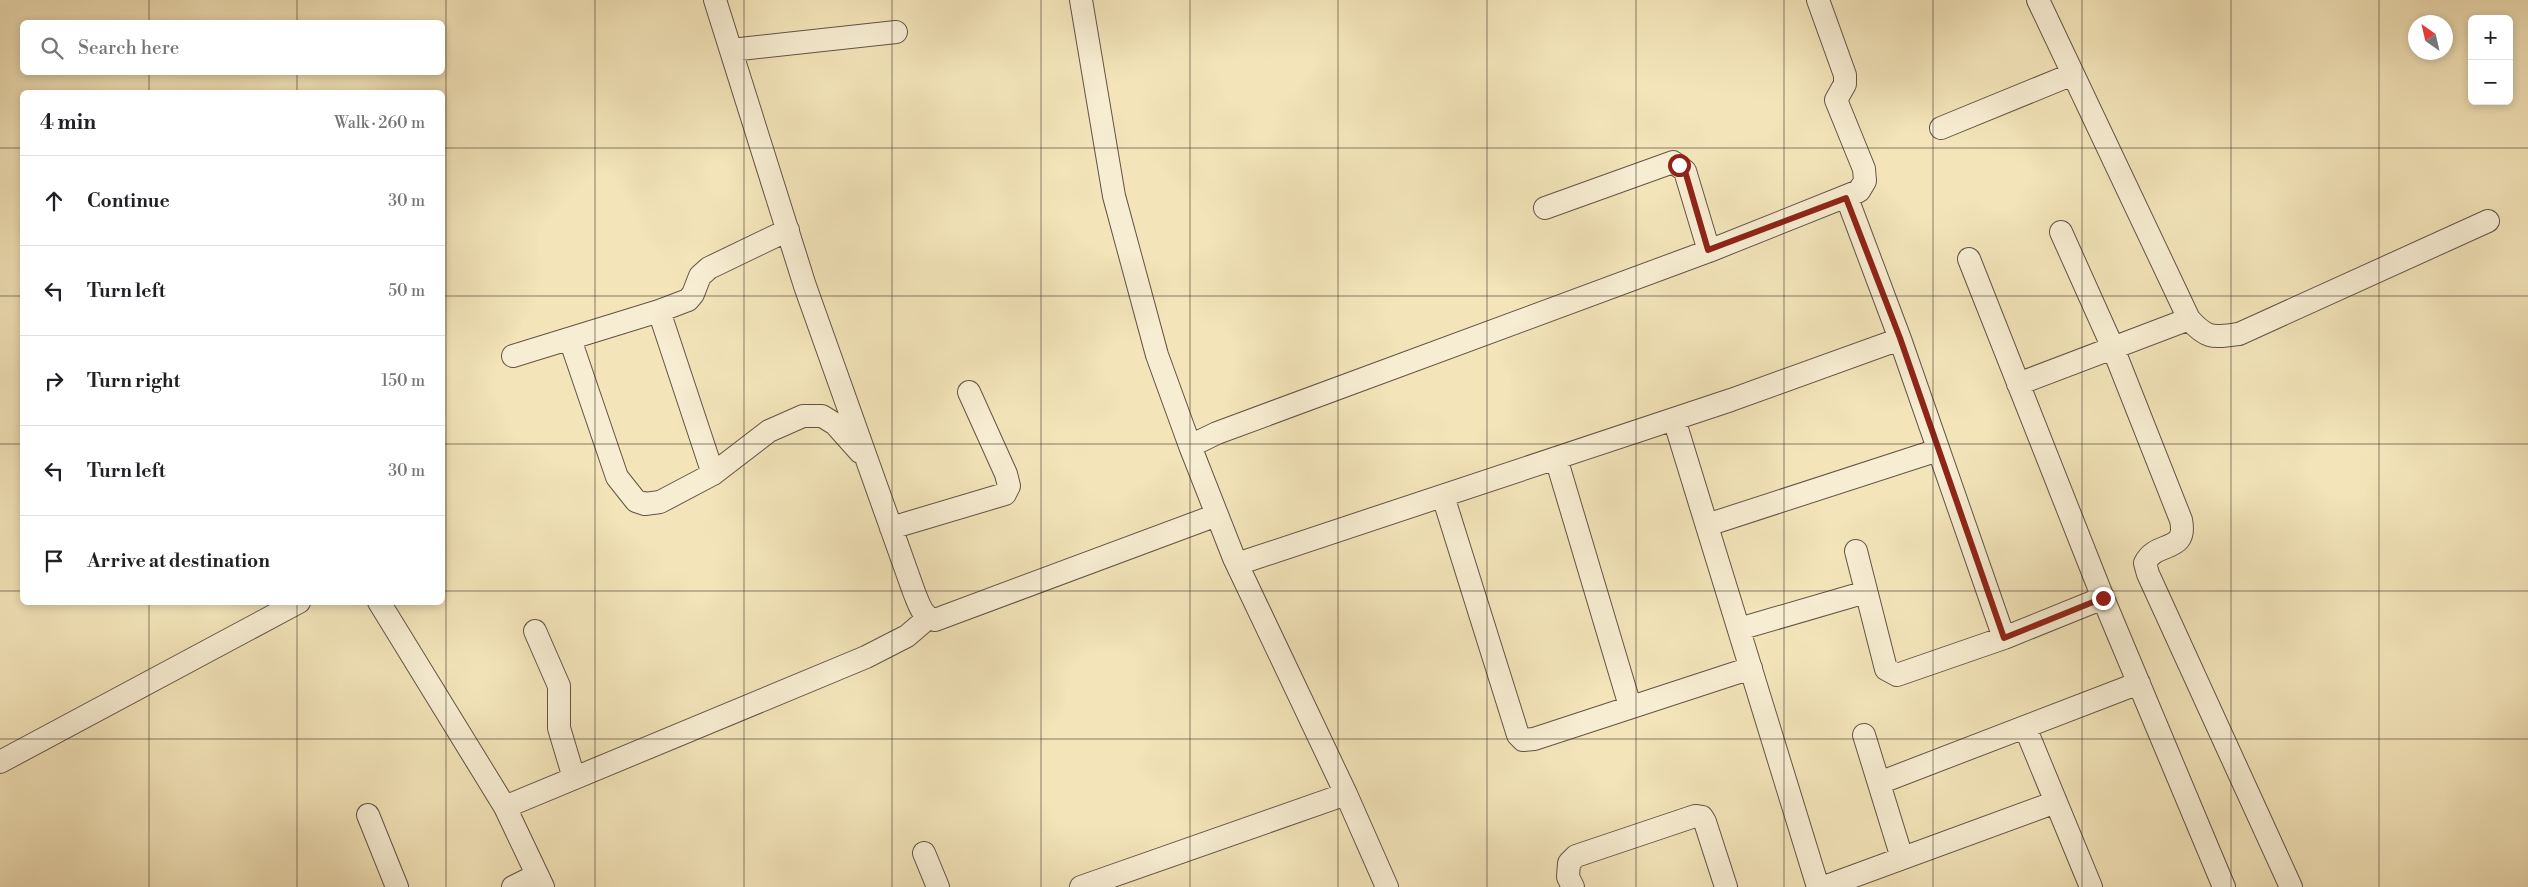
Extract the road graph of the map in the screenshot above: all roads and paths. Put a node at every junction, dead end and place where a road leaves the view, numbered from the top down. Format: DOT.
graph roads {
  1 [pos="715,0"];
  2 [pos="1081,0"];
  3 [pos="1818,0"];
  4 [pos="2038,0"];
  5 [pos="896,32"];
  6 [pos="731,50"];
  7 [pos="2073,74"];
  8 [pos="1941,128"];
  9 [pos="1846,198"];
  10 [pos="1545,208"];
  11 [pos="2488,221"];
  12 [pos="788,230"];
  13 [pos="2061,232"];
  14 [pos="1708,250"];
  15 [pos="1969,259"];
  16 [pos="659,311"];
  17 [pos="2189,319"];
  18 [pos="1900,338"];
  19 [pos="570,339"];
  20 [pos="2113,348"];
  21 [pos="513,356"];
  22 [pos="2018,384"];
  23 [pos="969,392"];
  24 [pos="1674,419"];
  25 [pos="1190,446"];
  26 [pos="1938,450"];
  27 [pos="1556,458"];
  28 [pos="867,460"];
  29 [pos="713,474"];
  30 [pos="1443,496"];
  31 [pos="1217,515"];
  32 [pos="1707,525"];
  33 [pos="891,528"];
  34 [pos="1856,551"];
  35 [pos="1237,564"];
  36 [pos="1866,592"];
  37 [pos="2103,598"];
  38 [pos="294,605"];
  39 [pos="381,605"];
  40 [pos="928,618"];
  41 [pos="1739,629"];
  42 [pos="534,631"];
  43 [pos="2004,638"];
  44 [pos="1751,668"];
  45 [pos="2138,684"];
  46 [pos="1630,706"];
  47 [pos="2025,727"];
  48 [pos="1864,735"];
  49 [pos="0,762"];
  50 [pos="574,778"];
  51 [pos="1879,783"];
  52 [pos="1346,794"];
  53 [pos="2056,802"];
  54 [pos="505,807"];
  55 [pos="368,815"];
  56 [pos="924,853"];
  57 [pos="1902,858"];
  58 [pos="540,881"];
  59 [pos="2086,886"];
  60 [pos="397,887"];
  61 [pos="513,887"];
  62 [pos="938,887"];
  63 [pos="1081,887"];
  64 [pos="1387,887"];
  65 [pos="1573,887"];
  66 [pos="1726,887"];
  67 [pos="1818,887"];
  68 [pos="1824,887"];
  69 [pos="2224,887"];
  70 [pos="2291,887"];
  1 -- 6 [label="street"];
  2 -- 25 [label="street"];
  3 -- 9 [label="street"];
  4 -- 7 [label="street"];
  5 -- 6 [label="street"];
  6 -- 12 [label="street"];
  7 -- 8 [label="street"];
  7 -- 17 [label="street"];
  9 -- 14 [label="street"];
  9 -- 18 [label="street"];
  10 -- 14 [label="street"];
  11 -- 17 [label="street"];
  12 -- 16 [label="street"];
  12 -- 28 [label="street"];
  13 -- 20 [label="street"];
  14 -- 25 [label="street"];
  15 -- 22 [label="street"];
  16 -- 19 [label="street"];
  16 -- 29 [label="street"];
  17 -- 20 [label="street"];
  18 -- 24 [label="street"];
  18 -- 26 [label="street"];
  19 -- 21 [label="street"];
  19 -- 29 [label="street"];
  20 -- 22 [label="street"];
  20 -- 70 [label="street"];
  22 -- 37 [label="street"];
  23 -- 33 [label="street"];
  24 -- 27 [label="street"];
  24 -- 32 [label="street"];
  25 -- 31 [label="street"];
  26 -- 32 [label="street"];
  26 -- 43 [label="street"];
  27 -- 30 [label="street"];
  27 -- 46 [label="street"];
  28 -- 29 [label="street"];
  28 -- 33 [label="street"];
  30 -- 35 [label="street"];
  30 -- 46 [label="street"];
  31 -- 35 [label="street"];
  31 -- 40 [label="street"];
  32 -- 41 [label="street"];
  33 -- 40 [label="street"];
  34 -- 36 [label="street"];
  35 -- 52 [label="street"];
  36 -- 41 [label="street"];
  36 -- 43 [label="street"];
  37 -- 43 [label="street"];
  37 -- 45 [label="street"];
  38 -- 49 [label="street"];
  39 -- 54 [label="street"];
  40 -- 50 [label="street"];
  41 -- 44 [label="street"];
  42 -- 50 [label="street"];
  44 -- 46 [label="street"];
  44 -- 67 [label="street"];
  45 -- 47 [label="street"];
  45 -- 69 [label="street"];
  47 -- 51 [label="street"];
  47 -- 53 [label="street"];
  48 -- 51 [label="street"];
  50 -- 54 [label="street"];
  51 -- 57 [label="street"];
  52 -- 63 [label="street"];
  52 -- 64 [label="street"];
  53 -- 57 [label="street"];
  53 -- 59 [label="street"];
  54 -- 58 [label="street"];
  55 -- 60 [label="street"];
  56 -- 62 [label="street"];
  57 -- 68 [label="street"];
  58 -- 61 [label="street"];
  65 -- 66 [label="street"];
}
